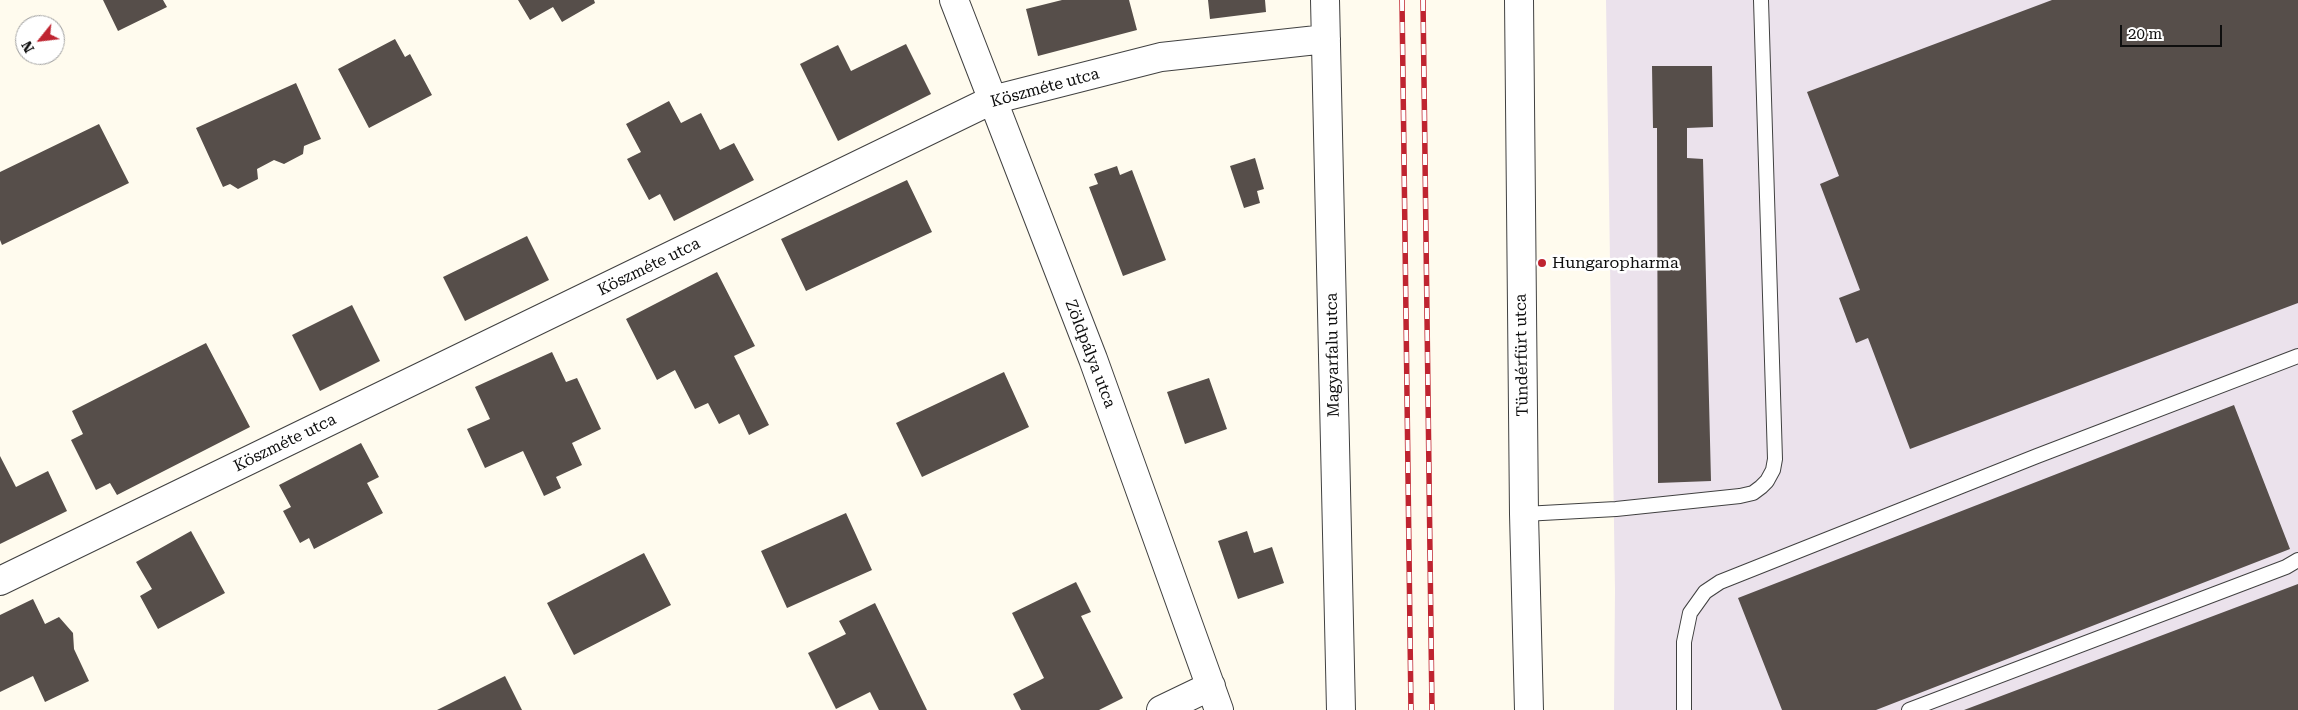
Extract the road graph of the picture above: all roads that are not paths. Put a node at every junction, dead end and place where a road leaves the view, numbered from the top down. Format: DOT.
graph roads {
  1 [pos="954,0"];
  2 [pos="1325,0"];
  3 [pos="1519,0"];
  4 [pos="1761,0"];
  5 [pos="1326,39"];
  6 [pos="992,100"];
  7 [pos="2298,356"];
  8 [pos="1524,514"];
  9 [pos="2298,560"];
  10 [pos="0,581"];
  11 [pos="1215,698"];
  12 [pos="1160,710"];
  13 [pos="1341,710"];
  14 [pos="1530,710"];
  15 [pos="1684,710"];
  16 [pos="1910,710"];
  1 -- 6 [label="street, Zöldpálya utca"];
  2 -- 5 [label="street, Magyarfalu utca"];
  3 -- 8 [label="street, Tündérfürt utca"];
  4 -- 8 [label="lane"];
  5 -- 6 [label="street, Köszméte utca"];
  5 -- 13 [label="street, Magyarfalu utca"];
  6 -- 10 [label="street, Köszméte utca"];
  6 -- 11 [label="street, Zöldpálya utca"];
  7 -- 15 [label="lane"];
  8 -- 14 [label="street, Tündérfürt utca"];
  9 -- 16 [label="lane"];
  11 -- 12 [label="street"];
}
